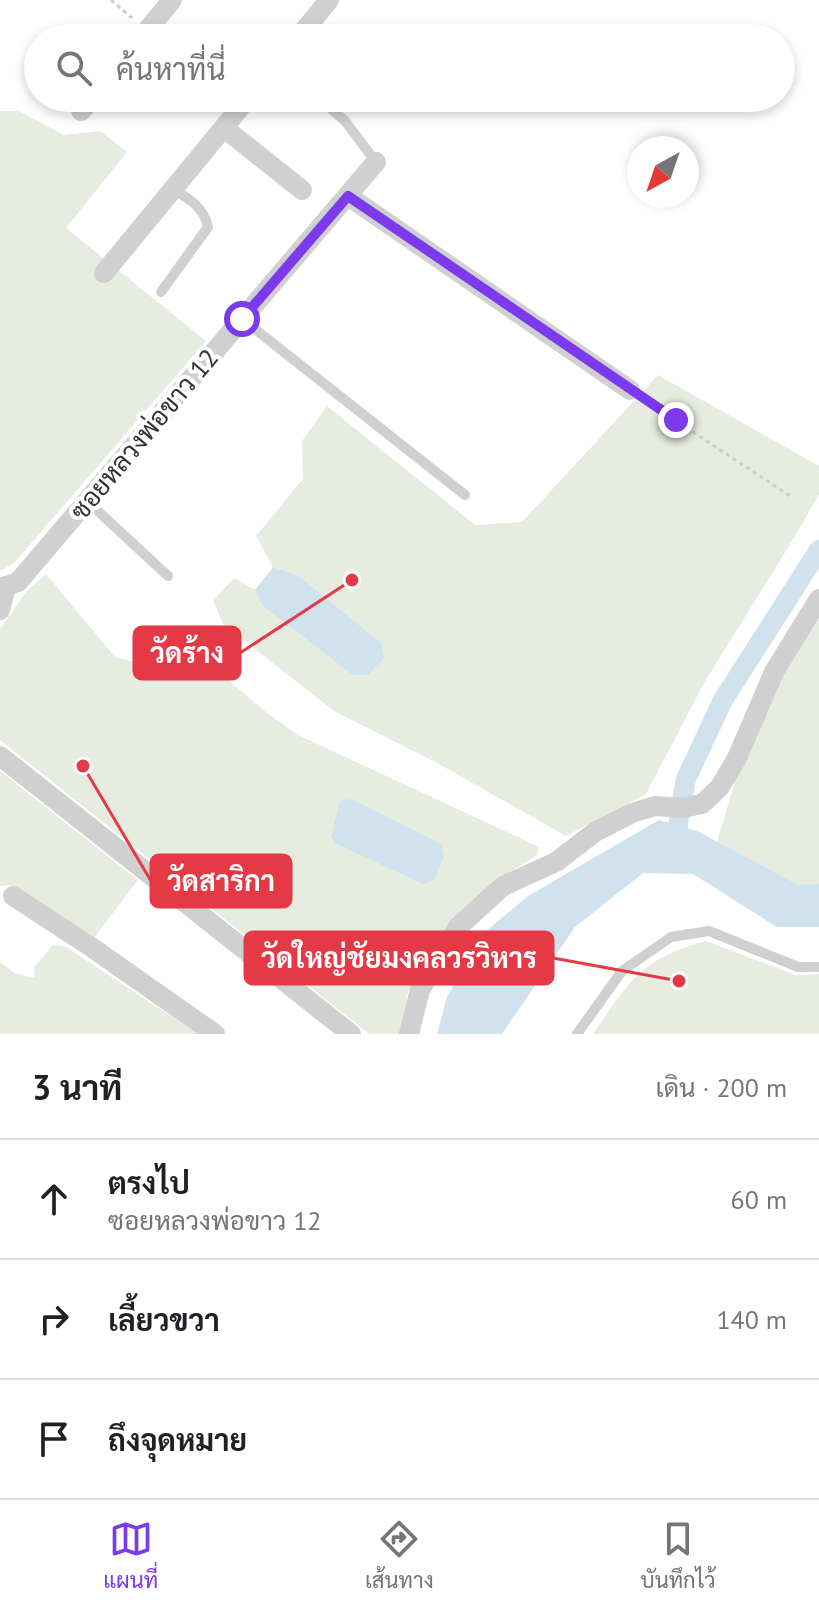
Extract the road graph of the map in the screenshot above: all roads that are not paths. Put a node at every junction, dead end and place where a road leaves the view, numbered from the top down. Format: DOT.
graph roads {
  1 [pos="172,0"];
  2 [pos="329,0"];
  3 [pos="156,24"];
  4 [pos="309,24"];
  5 [pos="232,112"];
  6 [pos="335,112"];
  7 [pos="224,128"];
  8 [pos="376,162"];
  9 [pos="173,189"];
  10 [pos="302,190"];
  11 [pos="348,196"];
  12 [pos="104,273"];
  13 [pos="161,292"];
  14 [pos="242,319"];
  15 [pos="630,390"];
  16 [pos="465,495"];
  17 [pos="87,501"];
  18 [pos="168,576"];
  19 [pos="3,588"];
  20 [pos="819,599"];
  21 [pos="0,610"];
  22 [pos="0,756"];
  23 [pos="13,896"];
  24 [pos="819,967"];
  25 [pos="215,1034"];
  26 [pos="351,1034"];
  27 [pos="409,1034"];
  28 [pos="577,1034"];
  1 -- 3 [label="street"];
  2 -- 4 [label="street"];
  5 -- 7 [label="street"];
  6 -- 8 [label="lane"];
  7 -- 9 [label="street"];
  7 -- 10 [label="street"];
  8 -- 11 [label="street, ซอยหลวงพ่อขาว 12"];
  9 -- 12 [label="street"];
  9 -- 13 [label="lane"];
  11 -- 14 [label="street, ซอยหลวงพ่อขาว 12"];
  11 -- 15 [label="street"];
  14 -- 16 [label="lane"];
  14 -- 17 [label="street, ซอยหลวงพ่อขาว 12"];
  17 -- 18 [label="lane"];
  17 -- 19 [label="street, ซอยหลวงพ่อขาว 12"];
  19 -- 21 [label="street"];
  20 -- 27 [label="street"];
  22 -- 26 [label="street"];
  23 -- 25 [label="street"];
  24 -- 28 [label="lane"];
}
